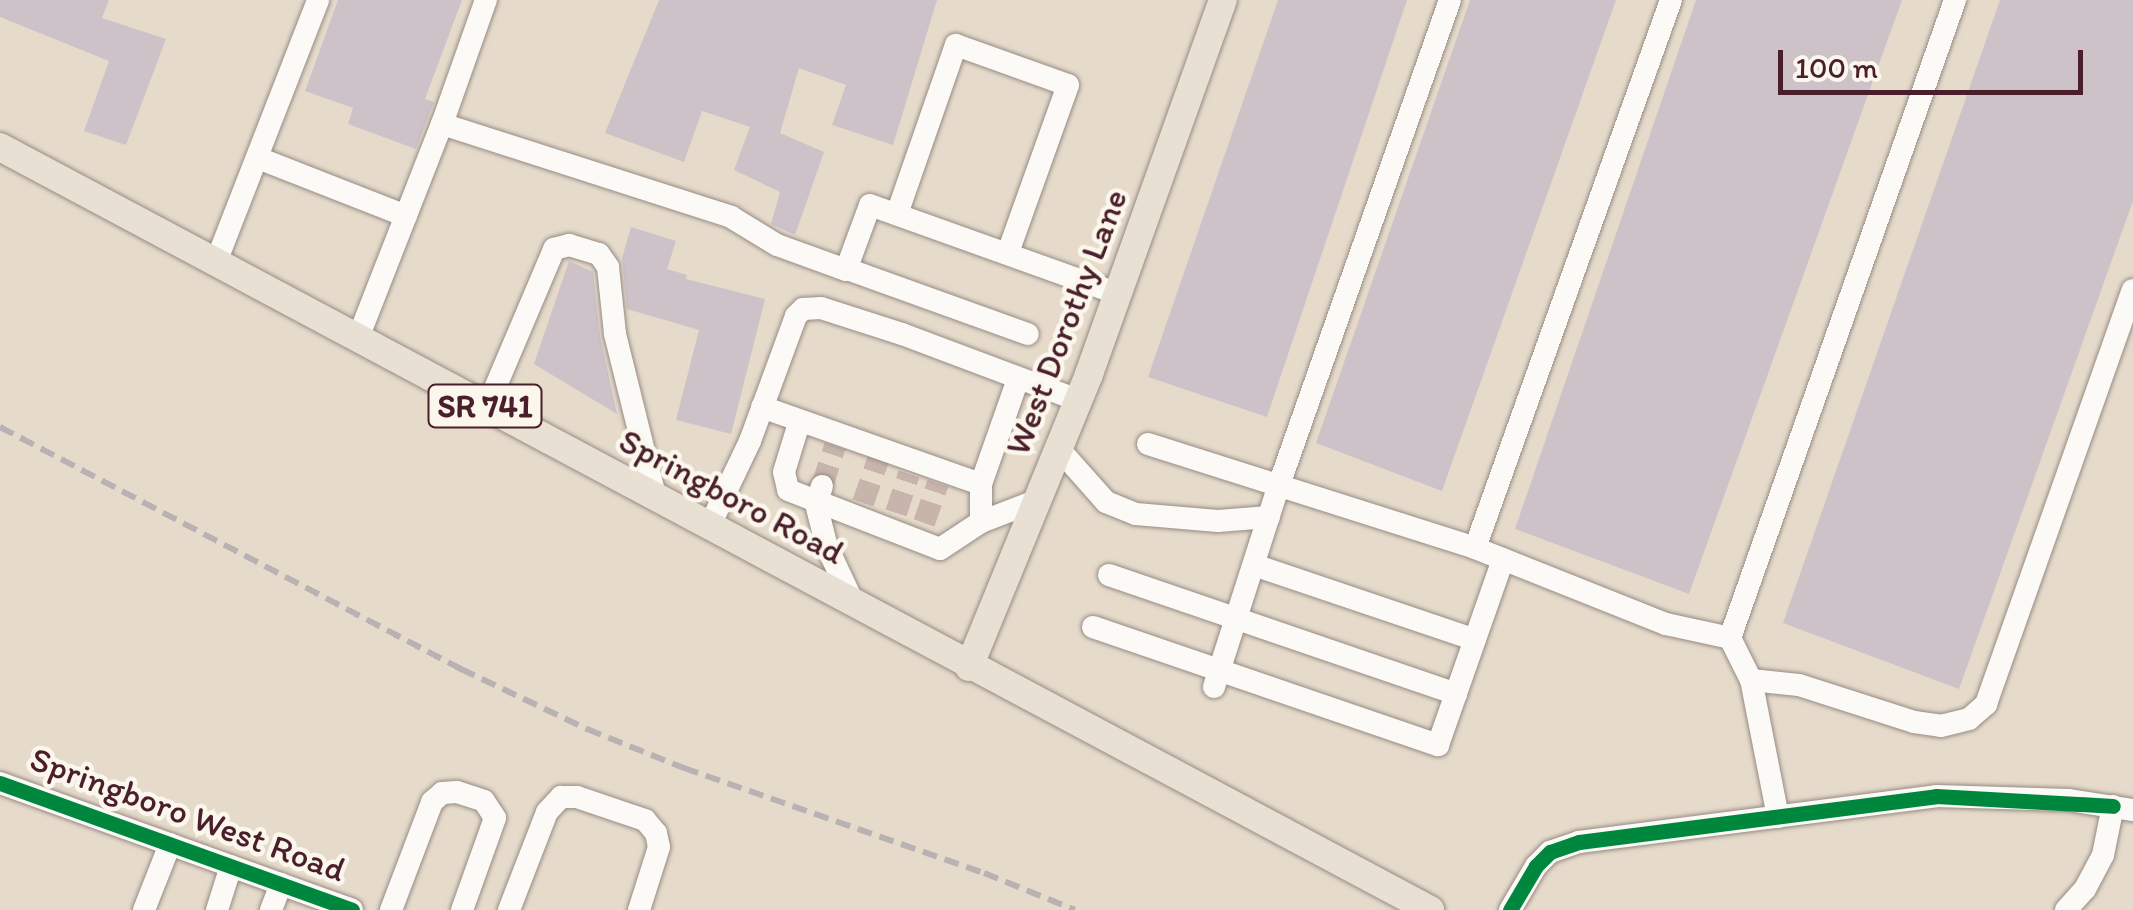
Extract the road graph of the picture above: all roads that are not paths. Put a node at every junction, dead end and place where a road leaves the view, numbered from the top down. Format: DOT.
graph roads {
  1 [pos="318,0"];
  2 [pos="486,0"];
  3 [pos="1222,0"];
  4 [pos="1450,0"];
  5 [pos="1671,0"];
  6 [pos="1954,0"];
  7 [pos="442,124"];
  8 [pos="0,147"];
  9 [pos="258,158"];
  10 [pos="897,214"];
  11 [pos="406,216"];
  12 [pos="1008,253"];
  13 [pos="216,262"];
  14 [pos="847,268"];
  15 [pos="2133,290"];
  16 [pos="1118,294"];
  17 [pos="1028,334"];
  18 [pos="358,338"];
  19 [pos="1018,379"];
  20 [pos="1078,400"];
  21 [pos="487,407"];
  22 [pos="762,408"];
  23 [pos="800,423"];
  24 [pos="1148,444"];
  25 [pos="1060,449"];
  26 [pos="981,484"];
  27 [pos="1279,486"];
  28 [pos="819,495"];
  29 [pos="655,496"];
  30 [pos="1038,500"];
  31 [pos="1269,517"];
  32 [pos="981,522"];
  33 [pos="710,525"];
  34 [pos="1475,548"];
  35 [pos="1503,559"];
  36 [pos="1254,564"];
  37 [pos="1109,575"];
  38 [pos="852,602"];
  39 [pos="1237,616"];
  40 [pos="1093,628"];
  41 [pos="1730,638"];
  42 [pos="1475,640"];
  43 [pos="968,667"];
  44 [pos="1218,678"];
  45 [pos="1752,680"];
  46 [pos="1456,694"];
  47 [pos="0,783"];
  48 [pos="2123,808"];
  49 [pos="1778,818"];
  50 [pos="170,844"];
  51 [pos="231,866"];
  52 [pos="281,884"];
  53 [pos="144,910"];
  54 [pos="218,910"];
  55 [pos="270,910"];
  56 [pos="352,910"];
  57 [pos="392,910"];
  58 [pos="462,910"];
  59 [pos="510,910"];
  60 [pos="638,910"];
  61 [pos="1430,910"];
  62 [pos="1510,910"];
  63 [pos="2066,910"];
  1 -- 9 [label="street"];
  2 -- 7 [label="street"];
  3 -- 16 [label="main road, West Dorothy Lane"];
  4 -- 27 [label="street"];
  5 -- 34 [label="street"];
  6 -- 41 [label="street"];
  7 -- 11 [label="street"];
  7 -- 14 [label="street"];
  8 -- 13 [label="main road, Springboro Road / SR 741"];
  9 -- 11 [label="street"];
  9 -- 13 [label="street"];
  10 -- 12 [label="street"];
  10 -- 12 [label="street"];
  10 -- 14 [label="street"];
  11 -- 18 [label="street"];
  12 -- 16 [label="street"];
  13 -- 18 [label="main road, Springboro Road / SR 741"];
  14 -- 17 [label="street"];
  15 -- 45 [label="street"];
  16 -- 20 [label="main road, West Dorothy Lane"];
  18 -- 21 [label="main road, Springboro Road / SR 741"];
  19 -- 20 [label="street"];
  19 -- 22 [label="street"];
  19 -- 26 [label="street"];
  20 -- 25 [label="main road, West Dorothy Lane"];
  21 -- 29 [label="main road, Springboro Road / SR 741"];
  21 -- 29 [label="street"];
  22 -- 23 [label="street"];
  22 -- 33 [label="street"];
  23 -- 26 [label="street"];
  23 -- 28 [label="street"];
  24 -- 27 [label="street"];
  25 -- 30 [label="main road, West Dorothy Lane"];
  25 -- 31 [label="street"];
  26 -- 32 [label="street"];
  27 -- 31 [label="street"];
  27 -- 34 [label="street"];
  28 -- 32 [label="street"];
  28 -- 38 [label="street"];
  29 -- 33 [label="main road, Springboro Road / SR 741"];
  30 -- 32 [label="street"];
  30 -- 43 [label="main road, West Dorothy Lane"];
  31 -- 36 [label="street"];
  33 -- 38 [label="main road, Springboro Road / SR 741"];
  34 -- 35 [label="street"];
  35 -- 41 [label="street"];
  35 -- 42 [label="street"];
  36 -- 39 [label="street"];
  36 -- 42 [label="street"];
  37 -- 39 [label="street"];
  38 -- 43 [label="main road, Springboro Road / SR 741"];
  39 -- 44 [label="street"];
  39 -- 46 [label="street"];
  40 -- 44 [label="street"];
  41 -- 45 [label="street"];
  42 -- 46 [label="street"];
  43 -- 61 [label="main road, Springboro Road / SR 741"];
  44 -- 46 [label="street"];
  45 -- 49 [label="street"];
  47 -- 50 [label="street, Springboro West Road"];
  48 -- 49 [label="street"];
  48 -- 63 [label="street"];
  49 -- 62 [label="street"];
  50 -- 51 [label="street, Springboro West Road"];
  50 -- 53 [label="street"];
  51 -- 52 [label="street, Springboro West Road"];
  51 -- 54 [label="street"];
  52 -- 55 [label="street"];
  52 -- 56 [label="street, Springboro West Road"];
  57 -- 58 [label="street"];
  59 -- 60 [label="street"];
}
